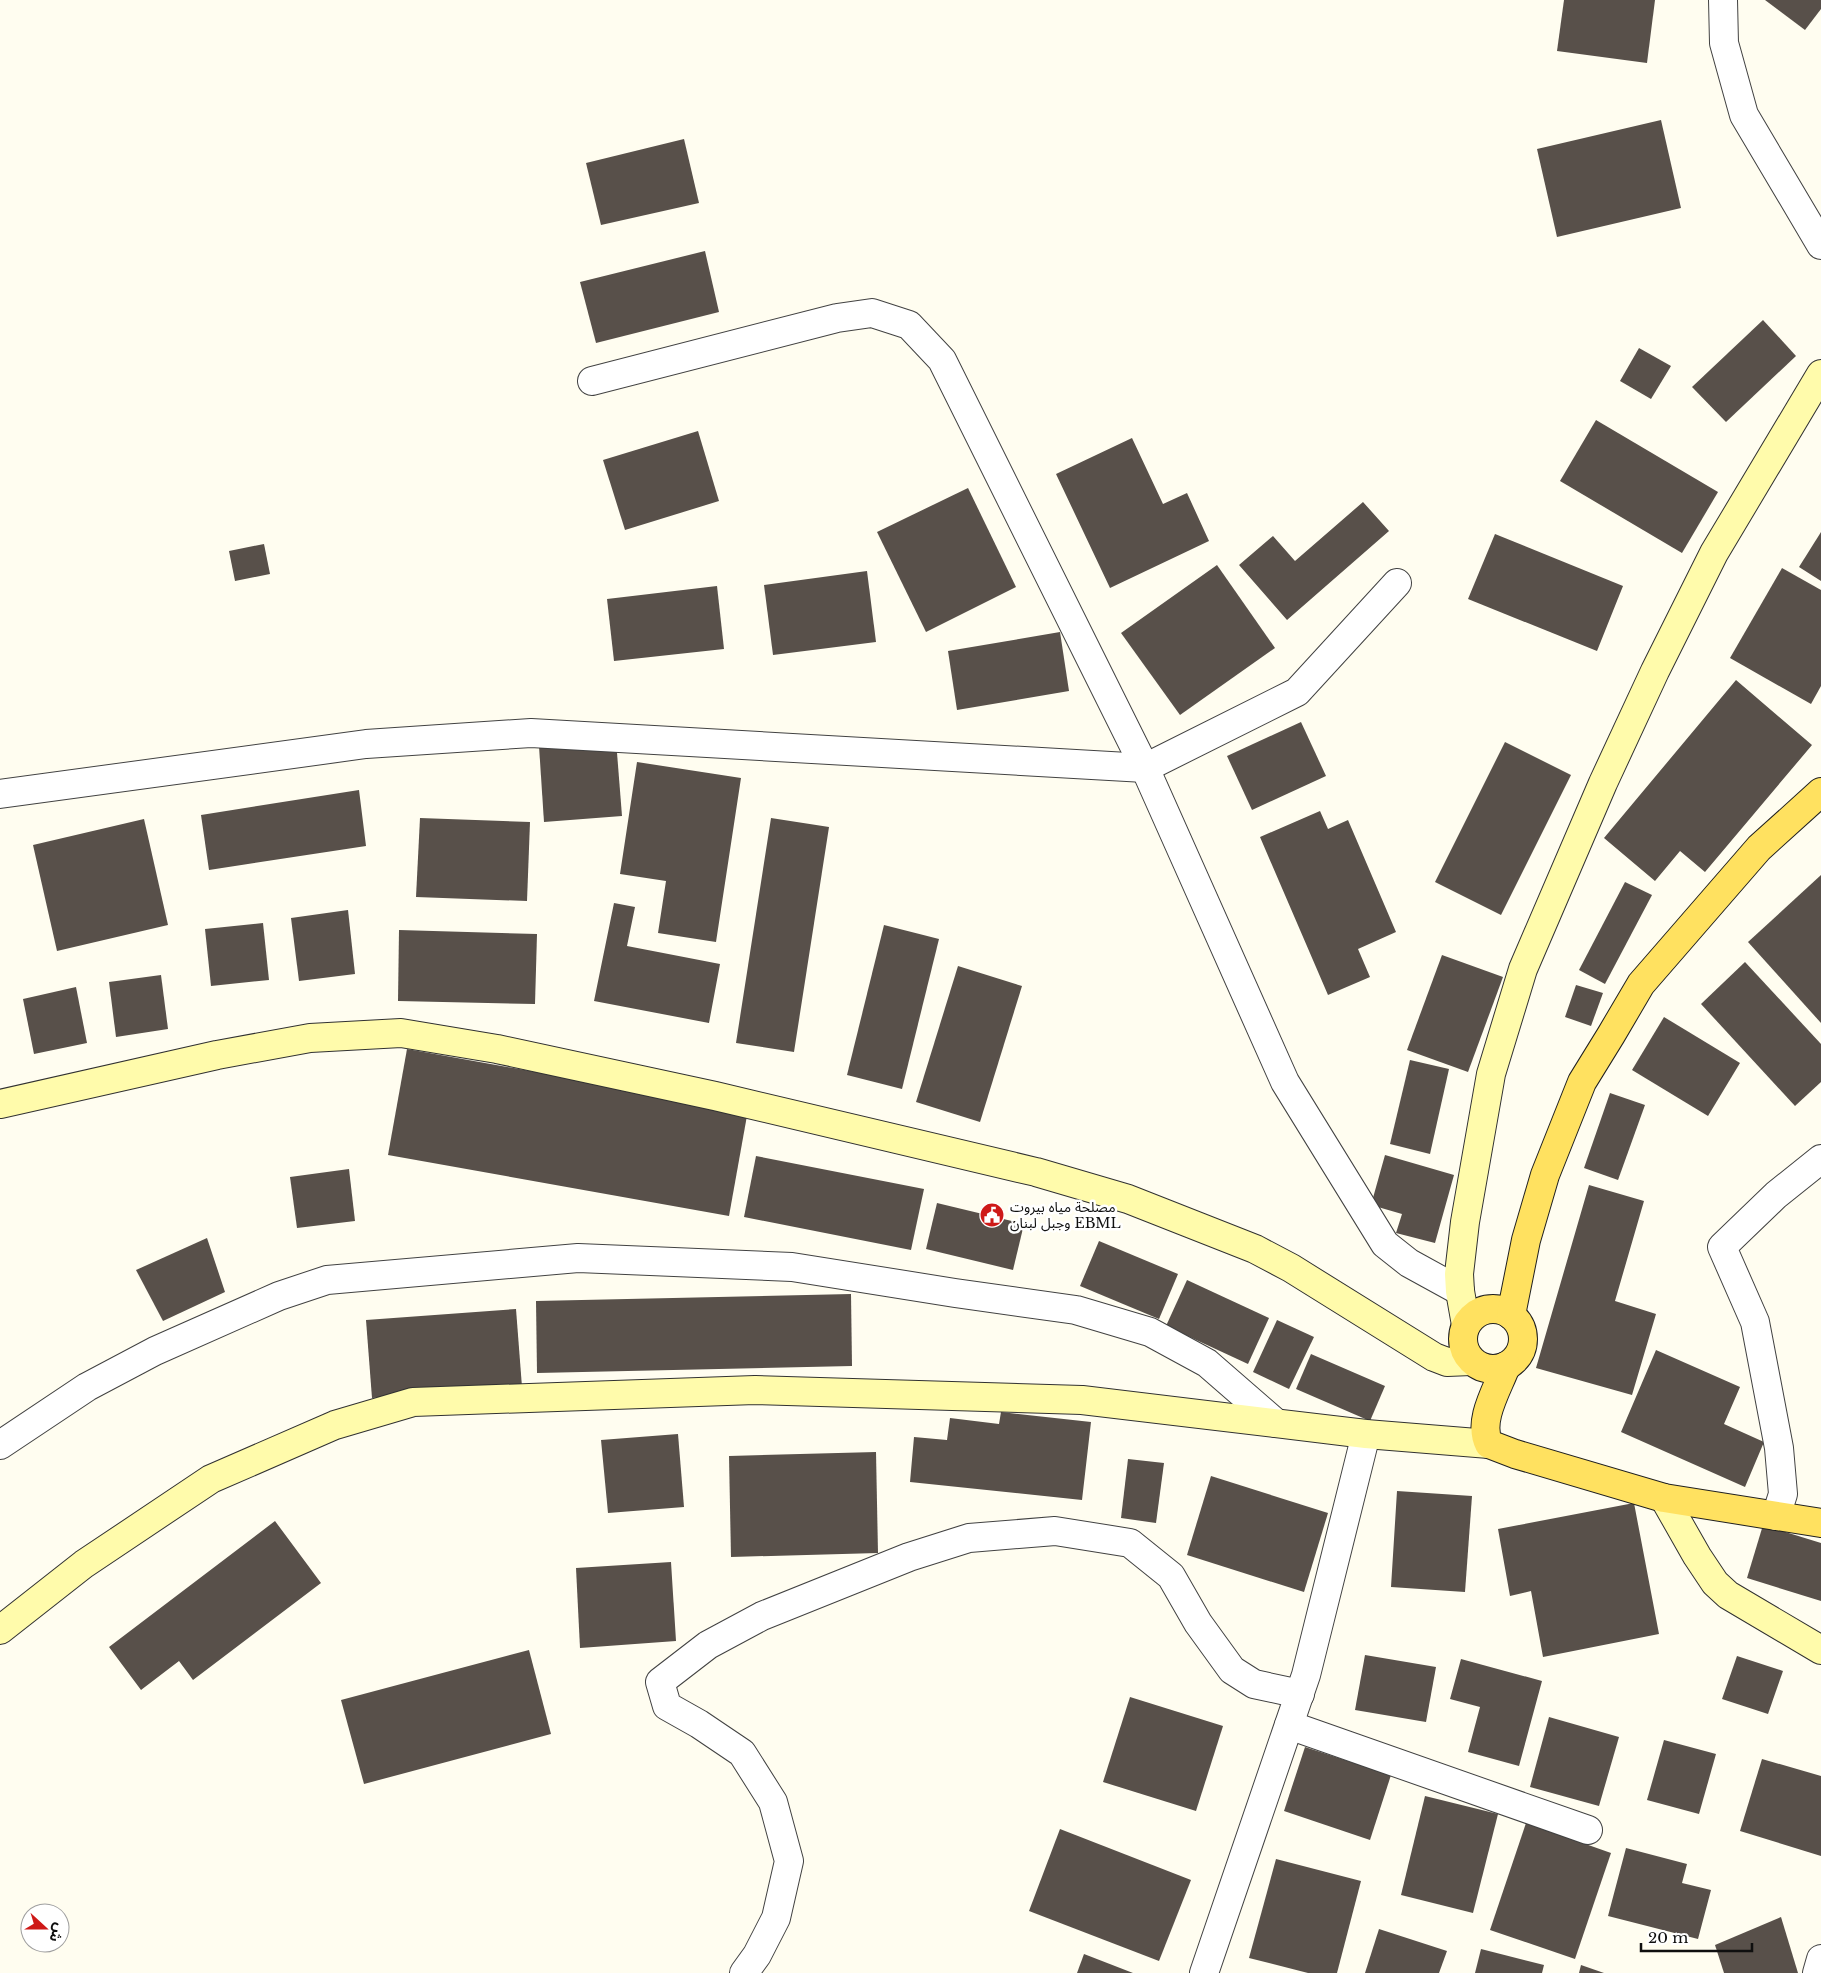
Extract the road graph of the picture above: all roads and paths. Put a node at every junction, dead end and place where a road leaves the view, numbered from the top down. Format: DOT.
graph roads {
  1 [pos="1723,0"];
  2 [pos="1821,245"];
  3 [pos="1821,374"];
  4 [pos="592,381"];
  5 [pos="1397,583"];
  6 [pos="1145,768"];
  7 [pos="1821,792"];
  8 [pos="0,794"];
  9 [pos="0,1104"];
  10 [pos="1821,1158"];
  11 [pos="1460,1291"];
  12 [pos="1511,1315"];
  13 [pos="1466,1325"];
  14 [pos="1471,1361"];
  15 [pos="1506,1366"];
  16 [pos="1276,1423"];
  17 [pos="1366,1434"];
  18 [pos="1489,1444"];
  19 [pos="0,1445"];
  20 [pos="1664,1498"];
  21 [pos="1776,1516"];
  22 [pos="1821,1523"];
  23 [pos="0,1630"];
  24 [pos="1821,1650"];
  25 [pos="1300,1694"];
  26 [pos="1289,1726"];
  27 [pos="1588,1830"];
  28 [pos="1821,1959"];
  29 [pos="744,1973"];
  30 [pos="1204,1973"];
  31 [pos="1816,1973"];
  1 -- 2 [label="street"];
  3 -- 11 [label="main road"];
  4 -- 6 [label="street"];
  5 -- 6 [label="street"];
  6 -- 8 [label="street"];
  6 -- 11 [label="street"];
  7 -- 12 [label="main road"];
  9 -- 14 [label="main road"];
  10 -- 21 [label="street"];
  11 -- 13 [label="main road"];
  12 -- 13 [label="main road"];
  12 -- 15 [label="main road"];
  13 -- 14 [label="main road"];
  14 -- 15 [label="main road"];
  15 -- 18 [label="main road"];
  16 -- 17 [label="main road"];
  16 -- 19 [label="street"];
  16 -- 23 [label="main road"];
  17 -- 18 [label="main road"];
  17 -- 25 [label="street"];
  18 -- 20 [label="main road"];
  20 -- 21 [label="main road"];
  20 -- 24 [label="main road"];
  21 -- 22 [label="main road"];
  25 -- 26 [label="street"];
  25 -- 29 [label="street"];
  26 -- 27 [label="street"];
  26 -- 30 [label="street"];
  28 -- 31 [label="street"];
}
